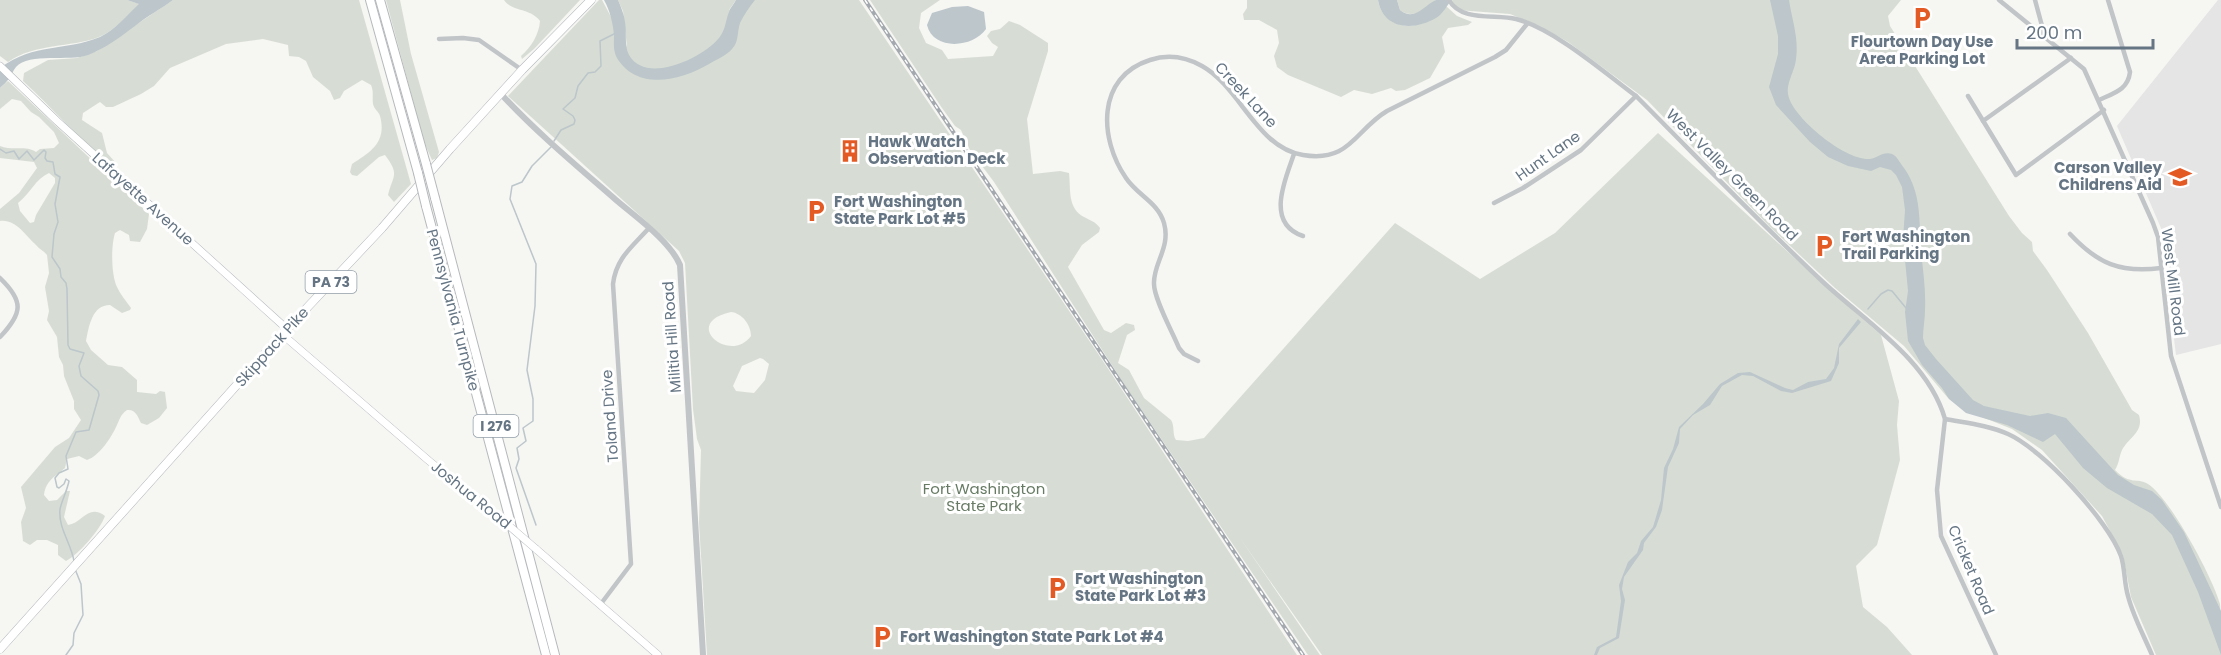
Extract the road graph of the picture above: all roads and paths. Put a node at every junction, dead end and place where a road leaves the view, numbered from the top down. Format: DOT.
graph roads {
  1 [pos="370,0"];
  2 [pos="380,0"];
  3 [pos="591,0"];
  4 [pos="1999,0"];
  5 [pos="2035,0"];
  6 [pos="2108,0"];
  7 [pos="1449,1"];
  8 [pos="1527,24"];
  9 [pos="2045,37"];
  10 [pos="439,39"];
  11 [pos="2071,58"];
  12 [pos="0,66"];
  13 [pos="522,70"];
  14 [pos="501,94"];
  15 [pos="1636,96"];
  16 [pos="1968,96"];
  17 [pos="2099,100"];
  18 [pos="2103,110"];
  19 [pos="1983,121"];
  20 [pos="1294,154"];
  21 [pos="1494,203"];
  22 [pos="649,228"];
  23 [pos="2070,234"];
  24 [pos="1303,236"];
  25 [pos="2161,268"];
  26 [pos="0,278"];
  27 [pos="285,332"];
  28 [pos="0,337"];
  29 [pos="1198,361"];
  30 [pos="1946,419"];
  31 [pos="2221,507"];
  32 [pos="600,605"];
  33 [pos="2,644"];
  34 [pos="546,655"];
  35 [pos="555,655"];
  36 [pos="658,655"];
  37 [pos="703,655"];
  38 [pos="1996,655"];
  39 [pos="2152,655"];
  1 -- 34 [label="highway, Pennsylvania Turnpike / I 276, bridge"];
  2 -- 35 [label="highway, Pennsylvania Turnpike / I 276, bridge"];
  3 -- 13 [label="main road, Skippack Pike / PA 73"];
  4 -- 9 [label="street, West Mill Road"];
  5 -- 9 [label="street"];
  6 -- 17 [label="street"];
  7 -- 8 [label="street, West Valley Green Road"];
  8 -- 15 [label="street, West Valley Green Road"];
  8 -- 20 [label="street"];
  9 -- 11 [label="street, West Mill Road"];
  10 -- 13 [label="street"];
  11 -- 17 [label="street, West Mill Road"];
  11 -- 19 [label="street"];
  12 -- 27 [label="main road, Lafayette Avenue"];
  13 -- 14 [label="main road, Skippack Pike / PA 73"];
  14 -- 22 [label="street, Militia Hill Road"];
  14 -- 27 [label="main road, Skippack Pike / PA 73"];
  15 -- 21 [label="street, Hunt Lane"];
  15 -- 30 [label="street, West Valley Green Road"];
  16 -- 19 [label="street"];
  17 -- 18 [label="street, West Mill Road"];
  18 -- 19 [label="street"];
  18 -- 25 [label="street, West Mill Road"];
  20 -- 24 [label="street"];
  20 -- 29 [label="street, Creek Lane"];
  22 -- 32 [label="street, Toland Drive"];
  22 -- 37 [label="street, Militia Hill Road"];
  23 -- 25 [label="street"];
  25 -- 31 [label="street, West Mill Road"];
  26 -- 28 [label="street"];
  27 -- 32 [label="main road, Joshua Road, bridge"];
  27 -- 33 [label="main road, Skippack Pike / PA 73"];
  30 -- 38 [label="street, Cricket Road"];
  30 -- 39 [label="street"];
  32 -- 36 [label="main road, Joshua Road"];
}
